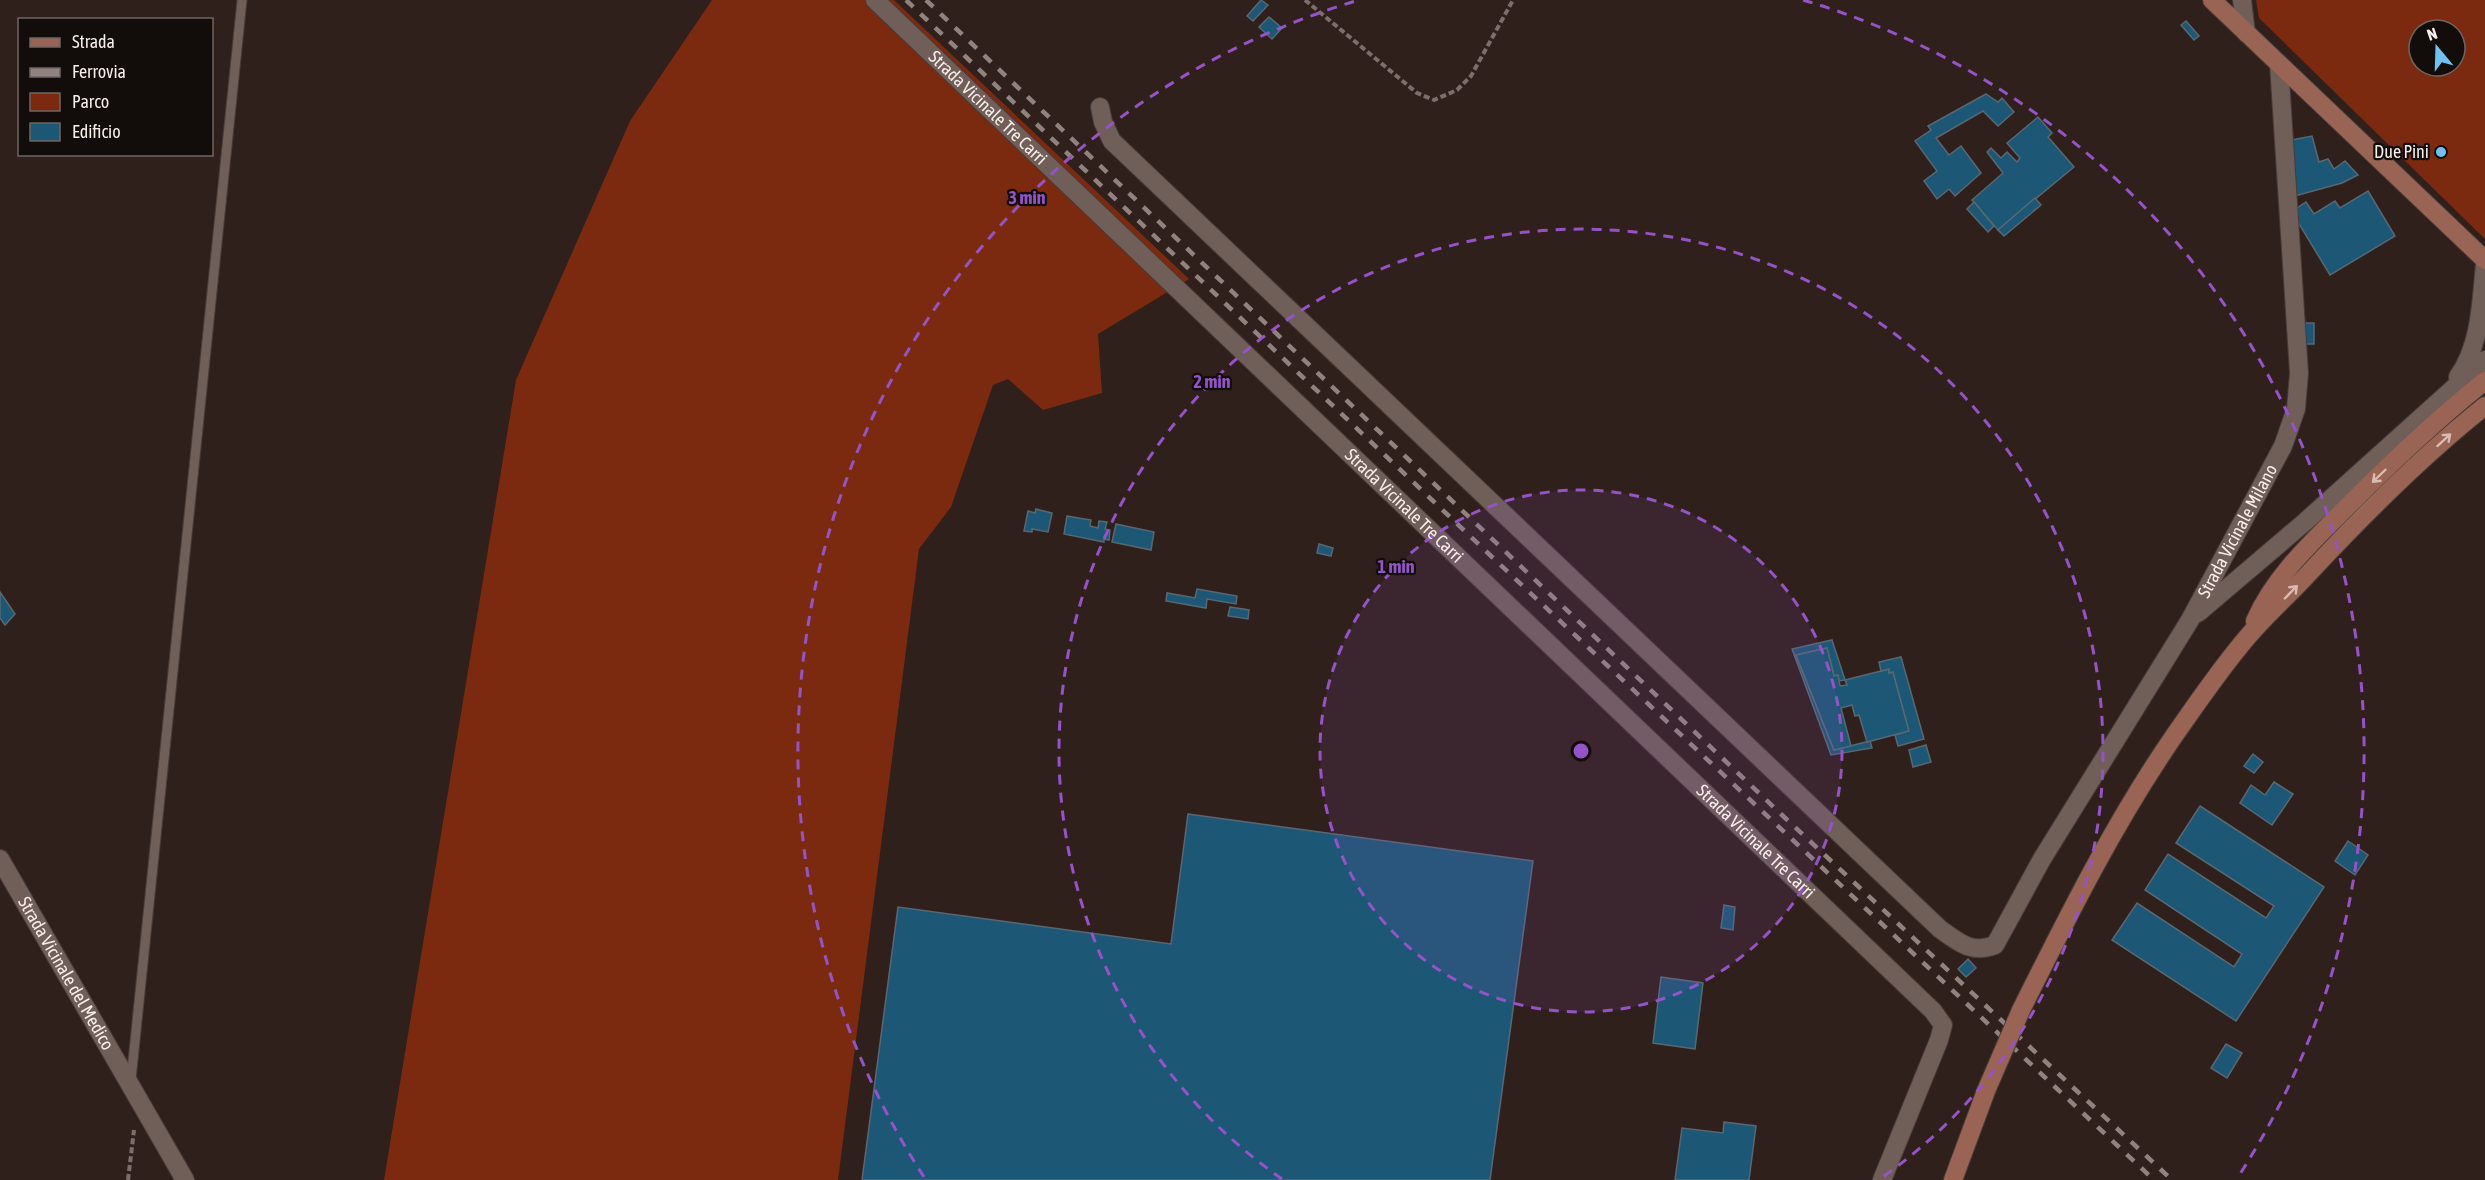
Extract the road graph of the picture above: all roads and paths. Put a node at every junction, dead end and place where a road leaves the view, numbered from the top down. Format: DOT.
graph roads {
  1 [pos="242,0"];
  2 [pos="875,0"];
  3 [pos="1305,0"];
  4 [pos="1513,0"];
  5 [pos="2212,0"];
  6 [pos="2242,0"];
  7 [pos="2246,33"];
  8 [pos="2279,64"];
  9 [pos="1100,107"];
  10 [pos="2485,262"];
  11 [pos="2485,360"];
  12 [pos="2485,372"];
  13 [pos="2485,381"];
  14 [pos="2437,405"];
  15 [pos="2485,406"];
  16 [pos="2190,620"];
  17 [pos="2250,634"];
  18 [pos="0,859"];
  19 [pos="131,1089"];
  20 [pos="135,1127"];
  21 [pos="128,1180"];
  22 [pos="185,1180"];
  23 [pos="1882,1180"];
  24 [pos="1953,1180"];
  1 -- 19 [label="lane"];
  2 -- 23 [label="street, Strada Vicinale Tre Carri"];
  3 -- 4 [label="path"];
  5 -- 7 [label="main road"];
  6 -- 7 [label="street"];
  7 -- 8 [label="main road"];
  8 -- 10 [label="main road"];
  8 -- 16 [label="street, Strada Vicinale Milano"];
  9 -- 16 [label="street, Strada Vicinale Milano"];
  10 -- 14 [label="street"];
  11 -- 14 [label="street"];
  12 -- 14 [label="street"];
  13 -- 17 [label="main road, one-way"];
  14 -- 16 [label="street"];
  17 -- 15 [label="main road, one-way"];
  17 -- 24 [label="main road, bridge"];
  18 -- 19 [label="street, Strada Vicinale del Medico"];
  19 -- 22 [label="street, Strada Vicinale del Medico"];
  20 -- 21 [label="path"];
}
